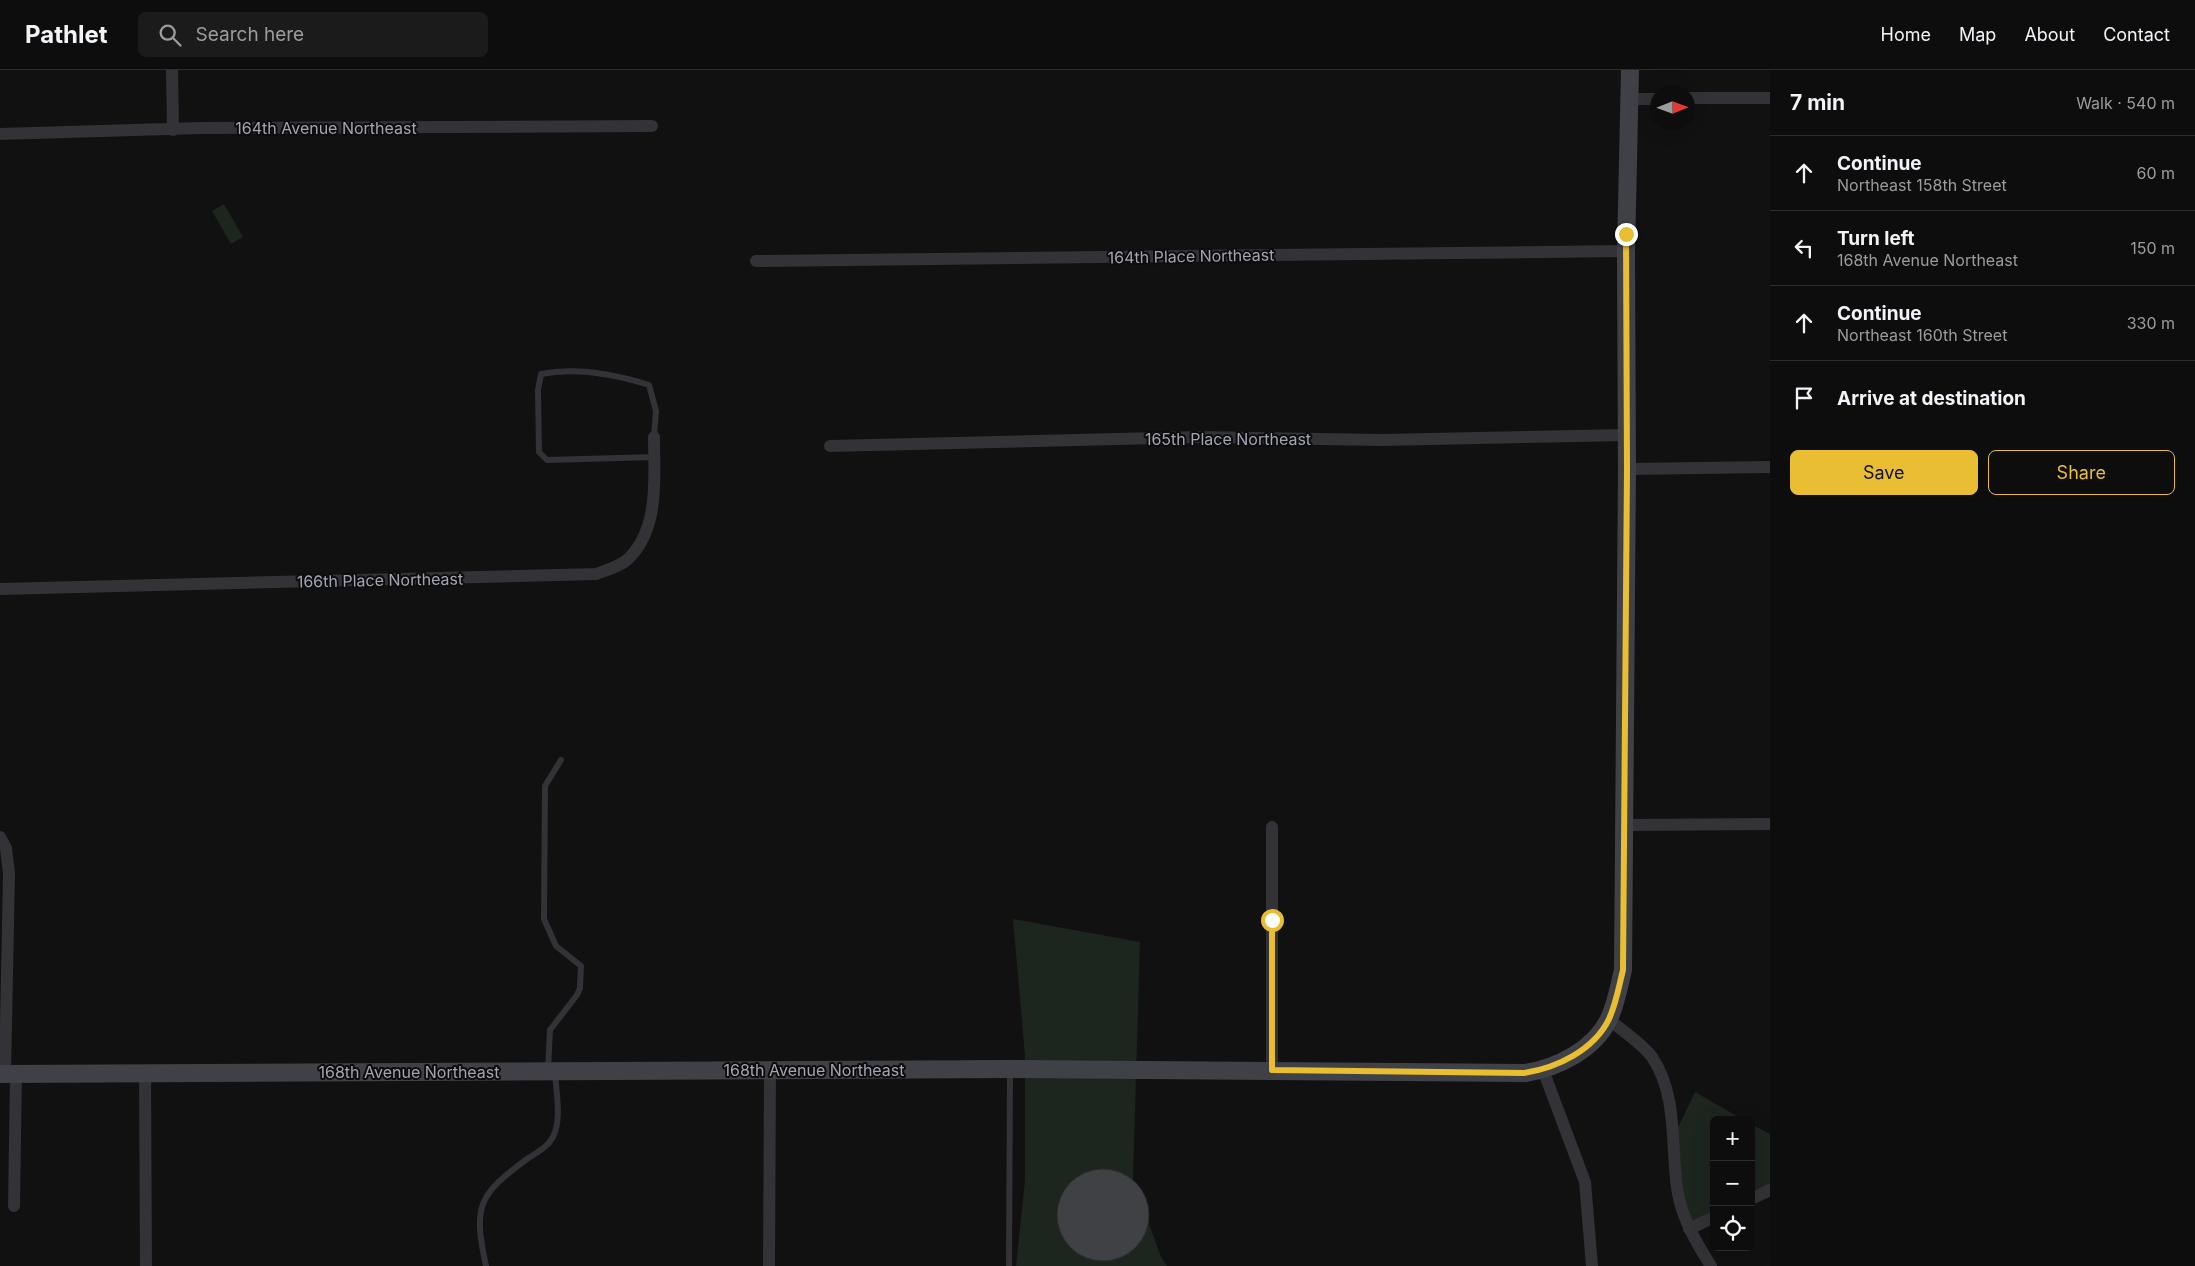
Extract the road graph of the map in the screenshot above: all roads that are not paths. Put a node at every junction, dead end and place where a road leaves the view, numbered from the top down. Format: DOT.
graph roads {
  1 [pos="172,70"];
  2 [pos="1630,70"];
  3 [pos="1695,98"];
  4 [pos="1770,98"];
  5 [pos="1630,99"];
  6 [pos="1650,99"];
  7 [pos="652,126"];
  8 [pos="173,130"];
  9 [pos="0,134"];
  10 [pos="1626,251"];
  11 [pos="756,261"];
  12 [pos="1626,435"];
  13 [pos="654,437"];
  14 [pos="830,446"];
  15 [pos="654,457"];
  16 [pos="1770,467"];
  17 [pos="1627,469"];
  18 [pos="0,589"];
  19 [pos="561,760"];
  20 [pos="1770,824"];
  21 [pos="1624,825"];
  22 [pos="1272,827"];
  23 [pos="0,837"];
  24 [pos="1609,1019"];
  25 [pos="1010,1069"];
  26 [pos="770,1070"];
  27 [pos="1272,1070"];
  28 [pos="1543,1070"];
  29 [pos="552,1071"];
  30 [pos="7,1074"];
  31 [pos="145,1074"];
  32 [pos="1770,1190"];
  33 [pos="1755,1197"];
  34 [pos="14,1206"];
  35 [pos="1710,1219"];
  36 [pos="1689,1229"];
  37 [pos="146,1266"];
  38 [pos="486,1266"];
  39 [pos="769,1266"];
  40 [pos="1009,1266"];
  41 [pos="1592,1266"];
  42 [pos="1711,1266"];
  1 -- 8 [label="street"];
  2 -- 5 [label="street"];
  3 -- 4 [label="street"];
  5 -- 6 [label="street"];
  5 -- 10 [label="street"];
  7 -- 8 [label="street, 164th Avenue Northeast"];
  8 -- 9 [label="street, 164th Avenue Northeast"];
  10 -- 11 [label="street, 164th Place Northeast"];
  10 -- 12 [label="street"];
  12 -- 14 [label="street, 165th Place Northeast"];
  12 -- 17 [label="street"];
  13 -- 15 [label="street, 166th Place Northeast"];
  13 -- 15 [label="lane"];
  15 -- 18 [label="street, 166th Place Northeast"];
  16 -- 17 [label="street"];
  17 -- 21 [label="street"];
  19 -- 29 [label="lane"];
  20 -- 21 [label="street"];
  21 -- 24 [label="street"];
  22 -- 27 [label="street"];
  23 -- 30 [label="street"];
  24 -- 28 [label="street, 168th Avenue Northeast"];
  24 -- 36 [label="street"];
  25 -- 26 [label="street, 168th Avenue Northeast"];
  25 -- 27 [label="street, 168th Avenue Northeast"];
  25 -- 40 [label="lane"];
  26 -- 29 [label="street, 168th Avenue Northeast"];
  26 -- 39 [label="street"];
  27 -- 28 [label="street, 168th Avenue Northeast"];
  28 -- 41 [label="street"];
  29 -- 31 [label="street, 168th Avenue Northeast"];
  29 -- 38 [label="lane"];
  30 -- 31 [label="street, 168th Avenue Northeast"];
  30 -- 34 [label="street"];
  31 -- 37 [label="street"];
  32 -- 33 [label="street"];
  35 -- 36 [label="street"];
  36 -- 42 [label="street"];
}
